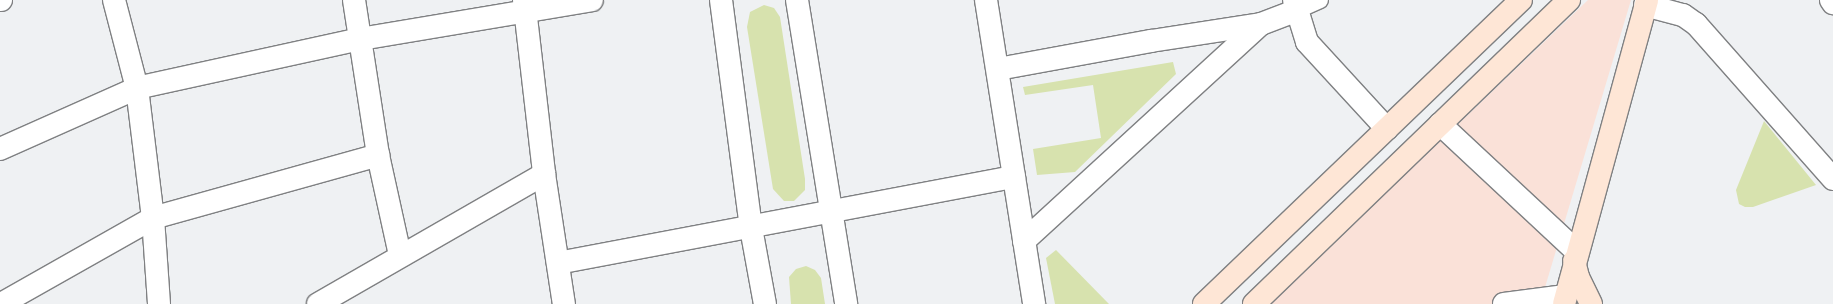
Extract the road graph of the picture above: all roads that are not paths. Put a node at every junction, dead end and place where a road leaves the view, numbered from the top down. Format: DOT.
graph roads {
  1 [pos="114,0"];
  2 [pos="354,0"];
  3 [pos="592,0"];
  4 [pos="721,0"];
  5 [pos="797,0"];
  6 [pos="986,0"];
  7 [pos="1320,0"];
  8 [pos="1521,0"];
  9 [pos="1569,0"];
  10 [pos="1831,0"];
  11 [pos="1646,3"];
  12 [pos="1833,3"];
  13 [pos="1296,5"];
  14 [pos="525,6"];
  15 [pos="1261,24"];
  16 [pos="360,39"];
  17 [pos="998,68"];
  18 [pos="137,88"];
  19 [pos="1440,124"];
  20 [pos="1387,129"];
  21 [pos="0,149"];
  22 [pos="378,155"];
  23 [pos="544,174"];
  24 [pos="1014,177"];
  25 [pos="1833,179"];
  26 [pos="832,211"];
  27 [pos="153,218"];
  28 [pos="751,228"];
  29 [pos="1024,241"];
  30 [pos="400,255"];
  31 [pos="1575,256"];
  32 [pos="558,263"];
  33 [pos="1564,300"];
  34 [pos="1,304"];
  35 [pos="159,304"];
  36 [pos="318,304"];
  37 [pos="564,304"];
  38 [pos="765,304"];
  39 [pos="846,304"];
  40 [pos="1034,304"];
  41 [pos="1204,304"];
  42 [pos="1254,304"];
  43 [pos="1504,304"];
  44 [pos="1591,304"];
  1 -- 18 [label="street"];
  2 -- 16 [label="street"];
  3 -- 14 [label="street"];
  4 -- 28 [label="street"];
  5 -- 26 [label="street"];
  6 -- 17 [label="street"];
  7 -- 13 [label="lane"];
  8 -- 20 [label="street"];
  9 -- 19 [label="street"];
  10 -- 12 [label="street"];
  11 -- 25 [label="street"];
  11 -- 31 [label="street"];
  13 -- 15 [label="street"];
  13 -- 20 [label="street"];
  14 -- 16 [label="street"];
  14 -- 23 [label="street"];
  15 -- 17 [label="street"];
  15 -- 29 [label="street"];
  16 -- 18 [label="street"];
  16 -- 22 [label="street"];
  17 -- 24 [label="street"];
  18 -- 21 [label="street"];
  18 -- 27 [label="street"];
  19 -- 31 [label="street"];
  19 -- 42 [label="street"];
  20 -- 41 [label="street"];
  22 -- 27 [label="street"];
  22 -- 30 [label="street"];
  23 -- 30 [label="street"];
  23 -- 32 [label="street"];
  24 -- 26 [label="street"];
  24 -- 29 [label="street"];
  26 -- 28 [label="street"];
  26 -- 39 [label="street"];
  27 -- 34 [label="street"];
  27 -- 35 [label="street"];
  28 -- 32 [label="street"];
  28 -- 38 [label="street"];
  29 -- 40 [label="street"];
  30 -- 36 [label="street"];
  31 -- 33 [label="street"];
  31 -- 44 [label="street"];
  32 -- 37 [label="street"];
  33 -- 43 [label="street"];
}
